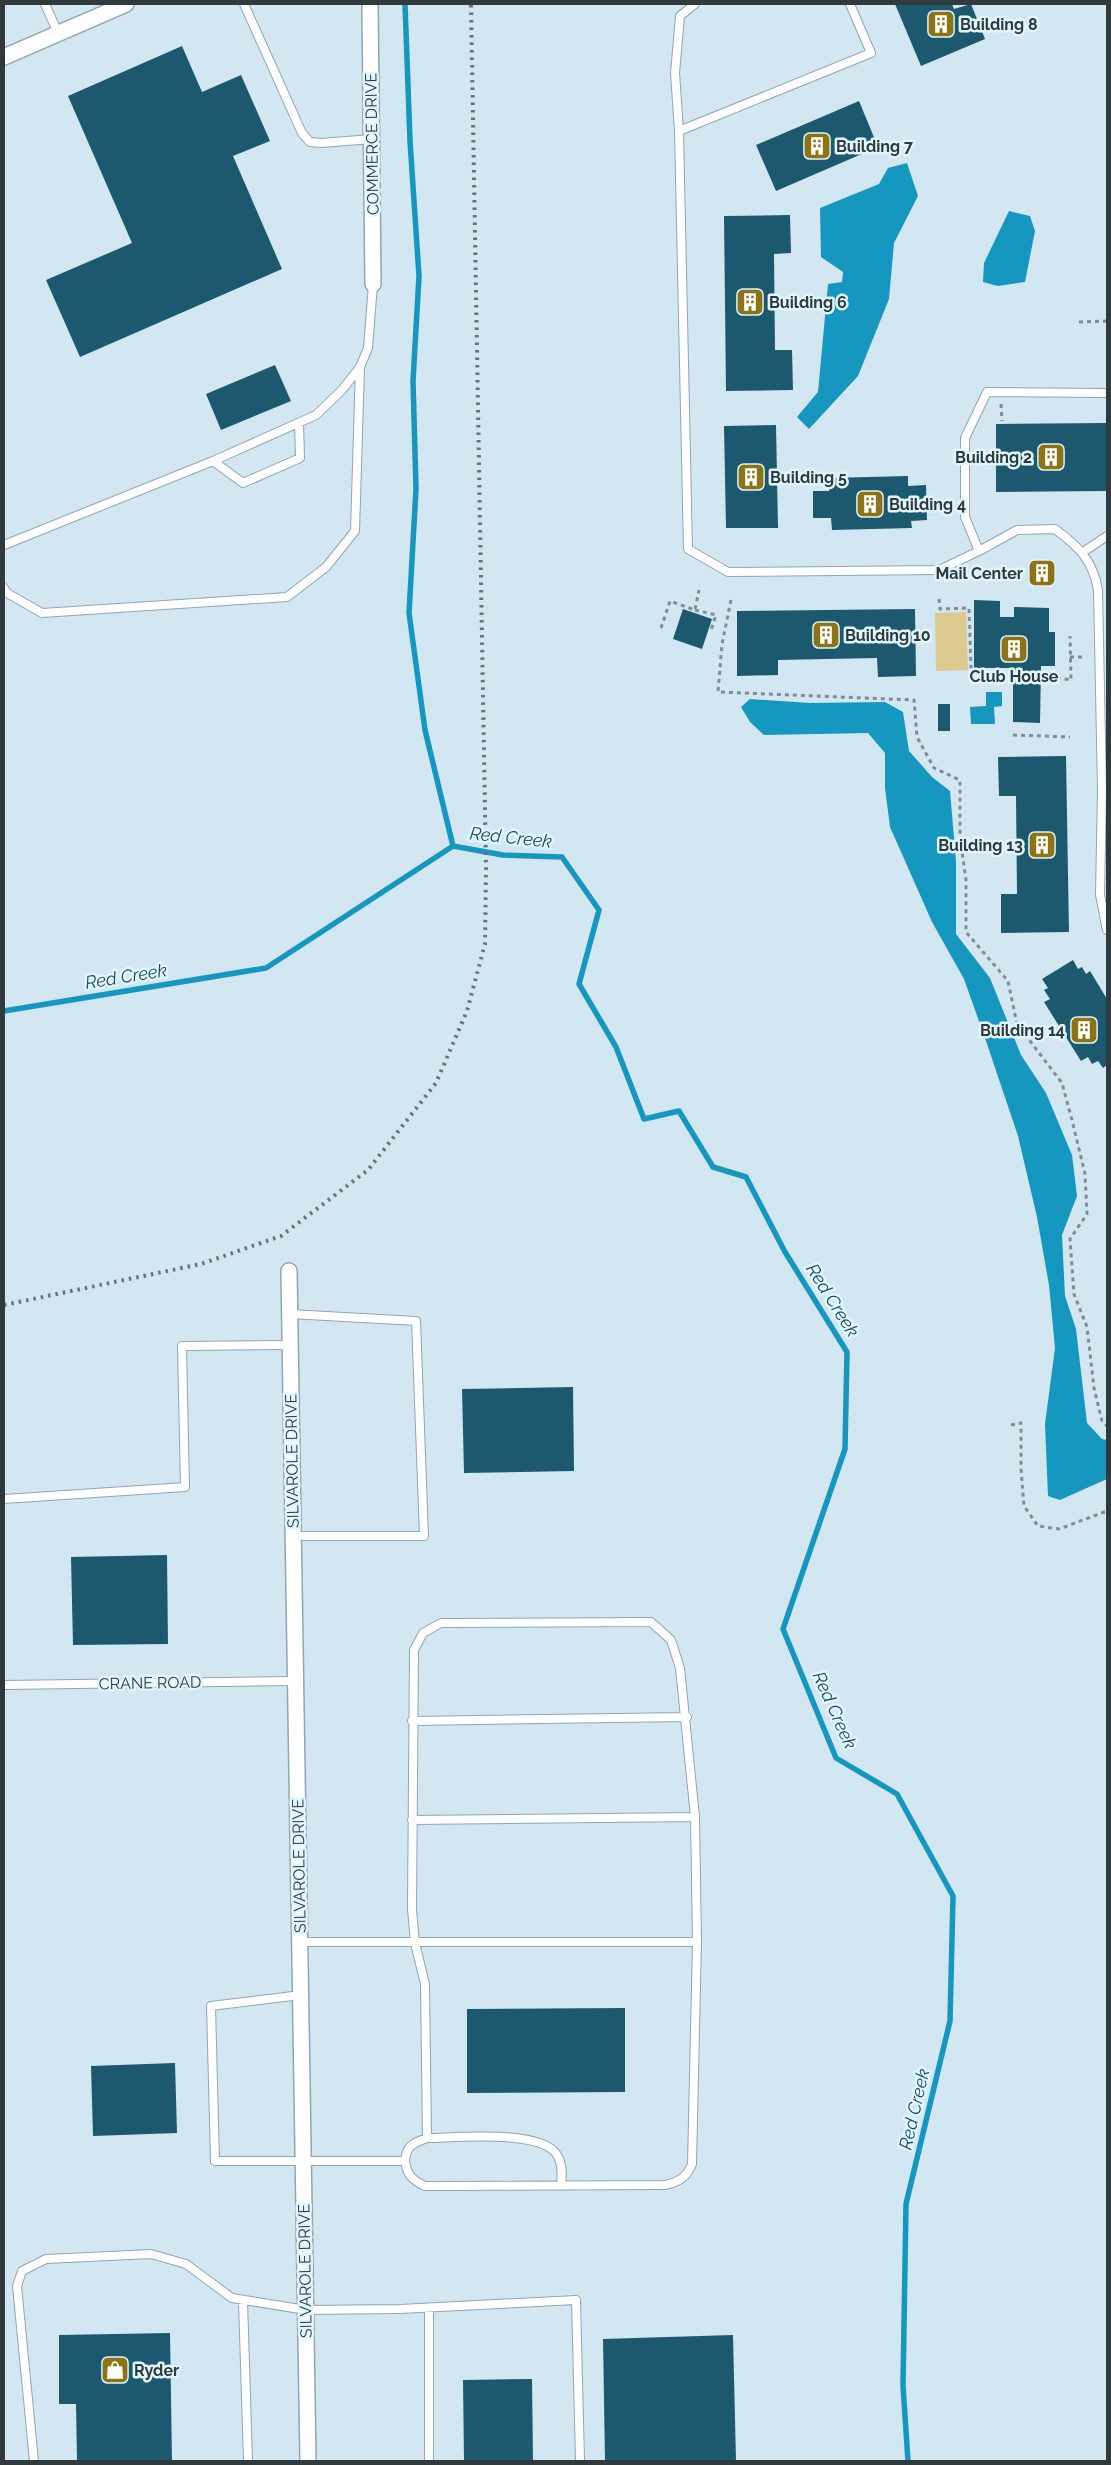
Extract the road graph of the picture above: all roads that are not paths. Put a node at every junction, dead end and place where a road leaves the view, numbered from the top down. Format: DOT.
graph roads {
  1 [pos="44,4"];
  2 [pos="126,4"];
  3 [pos="244,4"];
  4 [pos="370,4"];
  5 [pos="695,4"];
  6 [pos="850,4"];
  7 [pos="58,33"];
  8 [pos="4,57"];
  9 [pos="679,131"];
  10 [pos="372,139"];
  11 [pos="373,284"];
  12 [pos="360,366"];
  13 [pos="1107,393"];
  14 [pos="299,423"];
  15 [pos="213,461"];
  16 [pos="1107,536"];
  17 [pos="4,546"];
  18 [pos="980,551"];
  19 [pos="1083,552"];
  20 [pos="4,588"];
  21 [pos="1103,655"];
  22 [pos="1105,790"];
  23 [pos="1107,930"];
  24 [pos="290,1271"];
  25 [pos="290,1314"];
  26 [pos="289,1345"];
  27 [pos="4,1499"];
  28 [pos="294,1536"];
  29 [pos="296,1681"];
  30 [pos="4,1685"];
  31 [pos="687,1717"];
  32 [pos="412,1721"];
  33 [pos="695,1817"];
  34 [pos="412,1820"];
  35 [pos="300,1942"];
  36 [pos="697,1942"];
  37 [pos="415,1943"];
  38 [pos="301,1995"];
  39 [pos="427,2138"];
  40 [pos="405,2161"];
  41 [pos="303,2162"];
  42 [pos="562,2185"];
  43 [pos="243,2302"];
  44 [pos="429,2308"];
  45 [pos="306,2310"];
  46 [pos="34,2461"];
  47 [pos="248,2461"];
  48 [pos="308,2461"];
  49 [pos="429,2461"];
  50 [pos="580,2461"];
  1 -- 7 [label="lane"];
  2 -- 7 [label="street"];
  3 -- 10 [label="lane"];
  4 -- 10 [label="street, COMMERCE DRIVE"];
  5 -- 9 [label="lane"];
  6 -- 9 [label="lane"];
  7 -- 8 [label="street"];
  9 -- 18 [label="lane"];
  10 -- 11 [label="street, COMMERCE DRIVE"];
  11 -- 12 [label="lane"];
  12 -- 14 [label="lane"];
  12 -- 20 [label="lane"];
  13 -- 18 [label="lane"];
  14 -- 15 [label="lane"];
  14 -- 15 [label="lane"];
  15 -- 17 [label="lane"];
  16 -- 19 [label="lane"];
  18 -- 19 [label="lane"];
  19 -- 21 [label="lane"];
  21 -- 22 [label="lane"];
  22 -- 23 [label="lane"];
  24 -- 25 [label="street, SILVAROLE DRIVE"];
  25 -- 26 [label="street, SILVAROLE DRIVE"];
  25 -- 28 [label="lane"];
  26 -- 27 [label="lane"];
  26 -- 28 [label="street, SILVAROLE DRIVE"];
  28 -- 29 [label="street, SILVAROLE DRIVE"];
  29 -- 30 [label="lane, CRANE ROAD"];
  29 -- 35 [label="street, SILVAROLE DRIVE"];
  31 -- 32 [label="lane"];
  31 -- 32 [label="lane"];
  31 -- 33 [label="lane"];
  32 -- 34 [label="lane"];
  33 -- 34 [label="lane"];
  33 -- 36 [label="lane"];
  34 -- 37 [label="lane"];
  35 -- 37 [label="lane"];
  35 -- 38 [label="street, SILVAROLE DRIVE"];
  36 -- 37 [label="lane"];
  36 -- 42 [label="lane"];
  37 -- 39 [label="lane"];
  38 -- 41 [label="street, SILVAROLE DRIVE"];
  38 -- 41 [label="lane"];
  39 -- 40 [label="lane"];
  39 -- 42 [label="lane"];
  40 -- 41 [label="lane"];
  40 -- 42 [label="lane"];
  41 -- 45 [label="street, SILVAROLE DRIVE"];
  43 -- 45 [label="lane"];
  43 -- 46 [label="lane"];
  43 -- 47 [label="lane"];
  44 -- 45 [label="lane"];
  44 -- 49 [label="lane"];
  44 -- 50 [label="lane"];
  45 -- 48 [label="street, SILVAROLE DRIVE"];
}
